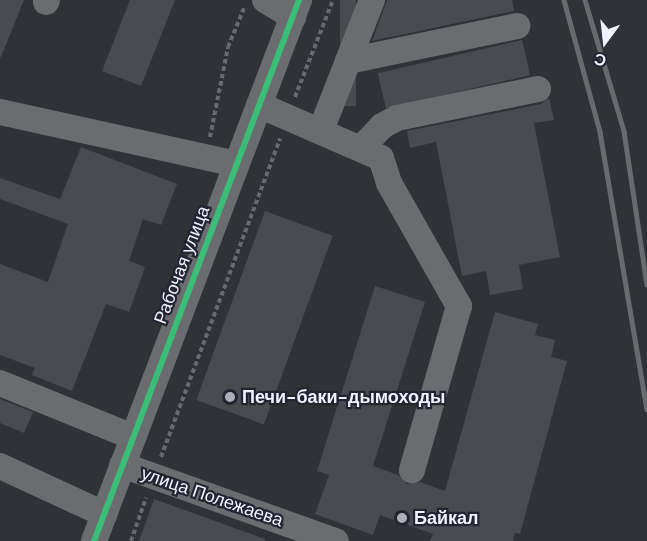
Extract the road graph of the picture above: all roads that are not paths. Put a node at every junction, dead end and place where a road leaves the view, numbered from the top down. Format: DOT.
graph roads {
  1 [pos="265,0"];
  2 [pos="372,0"];
  3 [pos="296,8"];
  4 [pos="518,26"];
  5 [pos="348,61"];
  6 [pos="538,89"];
  7 [pos="259,105"];
  8 [pos="0,112"];
  9 [pos="321,130"];
  10 [pos="362,147"];
  11 [pos="236,164"];
  12 [pos="0,383"];
  13 [pos="133,437"];
  14 [pos="122,465"];
  15 [pos="0,466"];
  16 [pos="412,470"];
  17 [pos="104,514"];
  18 [pos="94,541"];
  19 [pos="336,541"];
  1 -- 3 [label="street"];
  2 -- 5 [label="street"];
  3 -- 7 [label="street, Рабочая улица"];
  4 -- 5 [label="street"];
  5 -- 9 [label="street"];
  6 -- 10 [label="street"];
  7 -- 9 [label="street"];
  7 -- 11 [label="street, Рабочая улица"];
  8 -- 11 [label="street"];
  9 -- 10 [label="street"];
  10 -- 16 [label="street"];
  11 -- 13 [label="street, Рабочая улица"];
  12 -- 13 [label="street"];
  13 -- 14 [label="street, Рабочая улица"];
  14 -- 17 [label="street, Рабочая улица"];
  14 -- 19 [label="street, улица Полежаева"];
  15 -- 17 [label="street"];
  17 -- 18 [label="street, Рабочая улица"];
}
